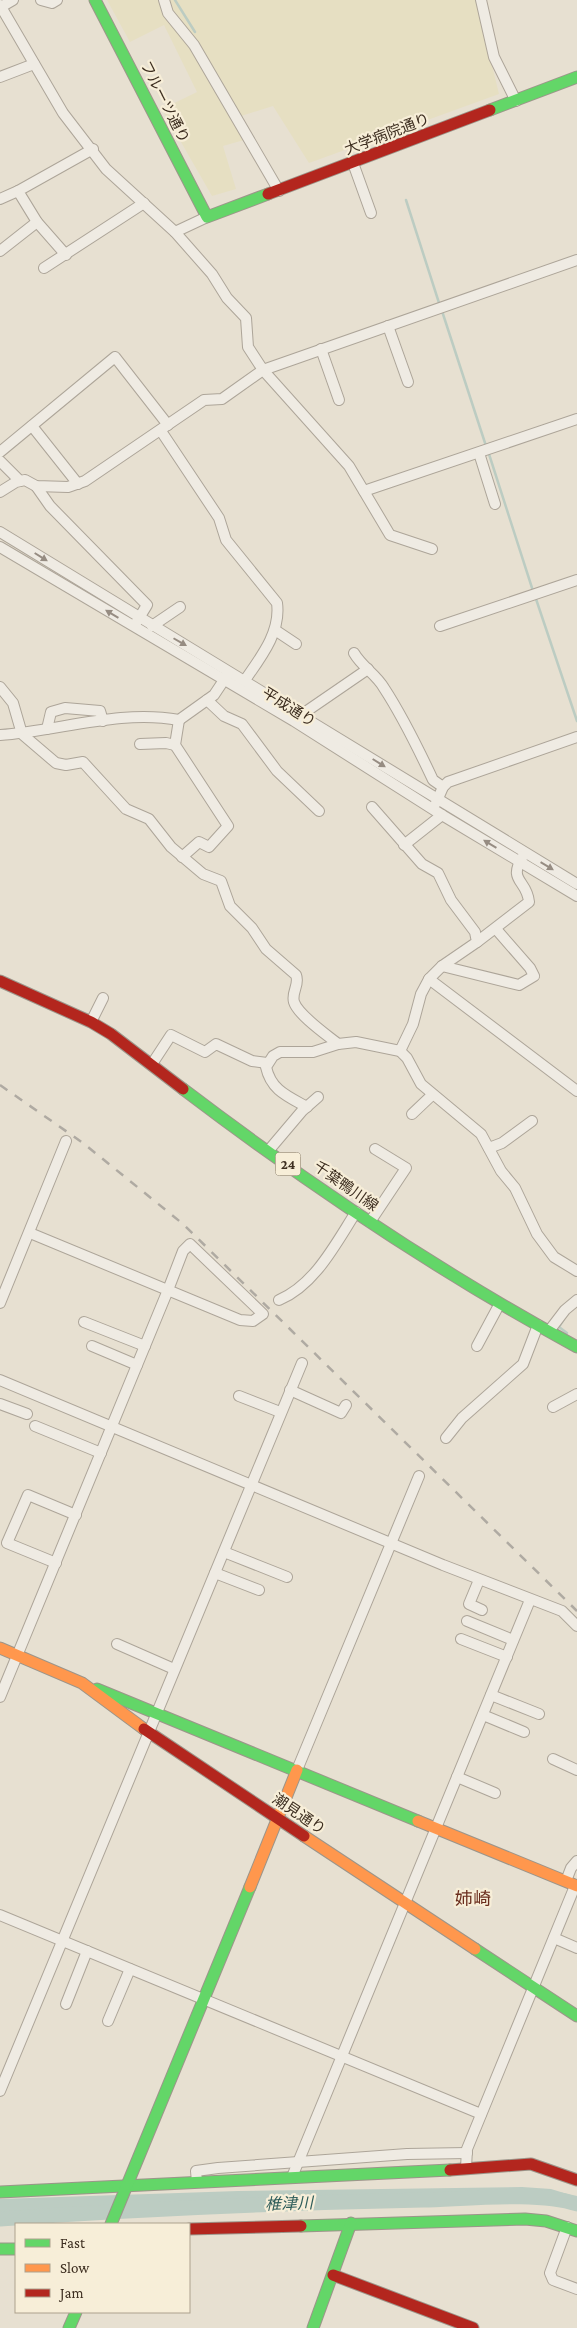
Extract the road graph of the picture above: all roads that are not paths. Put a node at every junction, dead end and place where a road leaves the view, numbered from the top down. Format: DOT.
graph roads {
  1 [pos="13,0"];
  2 [pos="41,0"];
  3 [pos="57,0"];
  4 [pos="95,0"];
  5 [pos="164,0"];
  6 [pos="481,0"];
  7 [pos="0,6"];
  8 [pos="34,64"];
  9 [pos="0,77"];
  10 [pos="577,77"];
  11 [pos="516,101"];
  12 [pos="93,149"];
  13 [pos="353,163"];
  14 [pos="18,191"];
  15 [pos="279,191"];
  16 [pos="0,199"];
  17 [pos="144,203"];
  18 [pos="372,213"];
  19 [pos="207,217"];
  20 [pos="37,222"];
  21 [pos="174,232"];
  22 [pos="0,251"];
  23 [pos="66,255"];
  24 [pos="577,260"];
  25 [pos="44,268"];
  26 [pos="388,326"];
  27 [pos="321,349"];
  28 [pos="263,370"];
  29 [pos="408,382"];
  30 [pos="339,400"];
  31 [pos="577,419"];
  32 [pos="32,426"];
  33 [pos="164,428"];
  34 [pos="0,452"];
  35 [pos="479,453"];
  36 [pos="0,461"];
  37 [pos="20,481"];
  38 [pos="78,484"];
  39 [pos="36,486"];
  40 [pos="0,492"];
  41 [pos="364,492"];
  42 [pos="495,504"];
  43 [pos="0,532"];
  44 [pos="0,547"];
  45 [pos="432,548"];
  46 [pos="577,580"];
  47 [pos="180,607"];
  48 [pos="136,622"];
  49 [pos="152,626"];
  50 [pos="440,626"];
  51 [pos="274,630"];
  52 [pos="296,644"];
  53 [pos="354,653"];
  54 [pos="368,669"];
  55 [pos="227,676"];
  56 [pos="245,680"];
  57 [pos="0,687"];
  58 [pos="207,700"];
  59 [pos="301,715"];
  60 [pos="179,720"];
  61 [pos="103,721"];
  62 [pos="48,729"];
  63 [pos="22,734"];
  64 [pos="0,735"];
  65 [pos="577,737"];
  66 [pos="140,744"];
  67 [pos="174,745"];
  68 [pos="443,787"];
  69 [pos="438,799"];
  70 [pos="372,807"];
  71 [pos="319,811"];
  72 [pos="437,812"];
  73 [pos="404,844"];
  74 [pos="182,857"];
  75 [pos="522,857"];
  76 [pos="577,884"];
  77 [pos="577,896"];
  78 [pos="496,929"];
  79 [pos="477,942"];
  80 [pos="442,966"];
  81 [pos="429,979"];
  82 [pos="0,981"];
  83 [pos="103,998"];
  84 [pos="92,1022"];
  85 [pos="338,1044"];
  86 [pos="400,1051"];
  87 [pos="267,1063"];
  88 [pos="152,1064"];
  89 [pos="577,1091"];
  90 [pos="432,1094"];
  91 [pos="318,1097"];
  92 [pos="307,1107"];
  93 [pos="412,1114"];
  94 [pos="532,1121"];
  95 [pos="66,1141"];
  96 [pos="488,1148"];
  97 [pos="375,1149"];
  98 [pos="269,1150"];
  99 [pos="356,1212"];
  100 [pos="370,1222"];
  101 [pos="30,1233"];
  102 [pos="577,1271"];
  103 [pos="168,1290"];
  104 [pos="279,1300"];
  105 [pos="577,1300"];
  106 [pos="0,1303"];
  107 [pos="499,1305"];
  108 [pos="84,1322"];
  109 [pos="538,1325"];
  110 [pos="549,1331"];
  111 [pos="92,1346"];
  112 [pos="145,1346"];
  113 [pos="477,1346"];
  114 [pos="577,1347"];
  115 [pos="302,1363"];
  116 [pos="137,1365"];
  117 [pos="0,1380"];
  118 [pos="290,1390"];
  119 [pos="577,1394"];
  120 [pos="239,1396"];
  121 [pos="0,1404"];
  122 [pos="346,1405"];
  123 [pos="553,1407"];
  124 [pos="280,1412"];
  125 [pos="28,1414"];
  126 [pos="35,1426"];
  127 [pos="112,1426"];
  128 [pos="446,1438"];
  129 [pos="101,1454"];
  130 [pos="419,1476"];
  131 [pos="251,1486"];
  132 [pos="76,1514"];
  133 [pos="390,1543"];
  134 [pos="224,1552"];
  135 [pos="56,1563"];
  136 [pos="215,1573"];
  137 [pos="287,1577"];
  138 [pos="479,1580"];
  139 [pos="259,1590"];
  140 [pos="530,1600"];
  141 [pos="482,1610"];
  142 [pos="467,1621"];
  143 [pos="577,1626"];
  144 [pos="461,1639"];
  145 [pos="513,1640"];
  146 [pos="117,1644"];
  147 [pos="0,1648"];
  148 [pos="18,1655"];
  149 [pos="507,1657"];
  150 [pos="174,1669"];
  151 [pos="82,1683"];
  152 [pos="491,1695"];
  153 [pos="0,1697"];
  154 [pos="156,1712"];
  155 [pos="539,1714"];
  156 [pos="483,1715"];
  157 [pos="148,1732"];
  158 [pos="524,1732"];
  159 [pos="552,1759"];
  160 [pos="297,1770"];
  161 [pos="577,1770"];
  162 [pos="457,1777"];
  163 [pos="495,1793"];
  164 [pos="278,1818"];
  165 [pos="436,1827"];
  166 [pos="577,1861"];
  167 [pos="573,1884"];
  168 [pos="405,1903"];
  169 [pos="0,1915"];
  170 [pos="554,1938"];
  171 [pos="62,1941"];
  172 [pos="577,1948"];
  173 [pos="87,1951"];
  174 [pos="130,1969"];
  175 [pos="534,1988"];
  176 [pos="205,2001"];
  177 [pos="66,2004"];
  178 [pos="577,2016"];
  179 [pos="108,2021"];
  180 [pos="341,2055"];
  181 [pos="0,2091"];
  182 [pos="481,2114"];
  183 [pos="467,2153"];
  184 [pos="372,2158"];
  185 [pos="297,2164"];
  186 [pos="466,2168"];
  187 [pos="371,2173"];
  188 [pos="292,2177"];
  189 [pos="577,2180"];
  190 [pos="197,2182"];
  191 [pos="125,2190"];
  192 [pos="0,2192"];
  193 [pos="112,2221"];
  194 [pos="351,2223"];
  195 [pos="190,2229"];
  196 [pos="572,2229"];
  197 [pos="0,2249"];
  198 [pos="15,2249"];
  199 [pos="333,2275"];
  200 [pos="577,2289"];
  201 [pos="76,2313"];
  202 [pos="71,2327"];
  203 [pos="313,2328"];
  204 [pos="474,2328"];
  1 -- 7 [label="street"];
  2 -- 3 [label="street"];
  4 -- 19 [label="street, フルーツ通り"];
  5 -- 15 [label="street"];
  6 -- 11 [label="street"];
  7 -- 8 [label="street"];
  8 -- 9 [label="street"];
  8 -- 12 [label="street"];
  10 -- 11 [label="street, 大学病院通り"];
  11 -- 13 [label="street, 大学病院通り"];
  12 -- 14 [label="street"];
  12 -- 17 [label="street"];
  13 -- 15 [label="street, 大学病院通り"];
  13 -- 18 [label="street"];
  14 -- 16 [label="street"];
  14 -- 20 [label="street"];
  15 -- 19 [label="street, 大学病院通り"];
  17 -- 21 [label="street"];
  17 -- 23 [label="street"];
  19 -- 21 [label="street"];
  20 -- 22 [label="street"];
  20 -- 23 [label="street"];
  21 -- 28 [label="street"];
  23 -- 25 [label="street"];
  24 -- 26 [label="street"];
  26 -- 27 [label="street"];
  26 -- 29 [label="street"];
  27 -- 28 [label="street"];
  27 -- 30 [label="street"];
  28 -- 33 [label="street"];
  28 -- 41 [label="street"];
  31 -- 35 [label="street"];
  32 -- 33 [label="street"];
  32 -- 34 [label="street"];
  32 -- 38 [label="street"];
  33 -- 38 [label="street"];
  33 -- 51 [label="street"];
  35 -- 41 [label="street"];
  35 -- 42 [label="street"];
  36 -- 37 [label="street"];
  37 -- 39 [label="street"];
  37 -- 40 [label="street"];
  38 -- 39 [label="street"];
  39 -- 48 [label="street"];
  41 -- 45 [label="street"];
  43 -- 48 [label="street, 平成通り, one-way"];
  48 -- 44 [label="street, 平成通り, one-way"];
  46 -- 50 [label="street"];
  47 -- 49 [label="street"];
  48 -- 49 [label="street, 平成通り"];
  48 -- 55 [label="street, 平成通り"];
  49 -- 55 [label="street, 平成通り, one-way"];
  51 -- 52 [label="street"];
  51 -- 56 [label="street"];
  53 -- 54 [label="street"];
  54 -- 59 [label="street"];
  54 -- 68 [label="street"];
  55 -- 56 [label="street, 平成通り"];
  55 -- 58 [label="street"];
  55 -- 72 [label="street, 平成通り"];
  56 -- 59 [label="street, 平成通り"];
  57 -- 63 [label="street"];
  58 -- 60 [label="street"];
  58 -- 71 [label="street"];
  59 -- 69 [label="street, 平成通り, one-way"];
  60 -- 61 [label="street"];
  60 -- 67 [label="street"];
  61 -- 62 [label="street"];
  61 -- 62 [label="street"];
  62 -- 63 [label="street"];
  63 -- 64 [label="street"];
  63 -- 74 [label="street"];
  65 -- 68 [label="street"];
  66 -- 67 [label="street"];
  67 -- 74 [label="street"];
  68 -- 69 [label="street"];
  69 -- 72 [label="street"];
  69 -- 75 [label="street, 平成通り"];
  70 -- 73 [label="street"];
  72 -- 73 [label="street"];
  75 -- 72 [label="street, 平成通り, one-way"];
  73 -- 79 [label="street"];
  74 -- 85 [label="street"];
  75 -- 76 [label="street, 平成通り, one-way"];
  75 -- 77 [label="street, 平成通り"];
  75 -- 78 [label="street"];
  78 -- 79 [label="street"];
  78 -- 80 [label="street"];
  79 -- 80 [label="street"];
  80 -- 81 [label="street"];
  81 -- 86 [label="street"];
  81 -- 89 [label="street"];
  82 -- 84 [label="street, 千葉鴨川線 / 24"];
  83 -- 84 [label="street"];
  84 -- 88 [label="street, 千葉鴨川線 / 24"];
  85 -- 86 [label="street"];
  85 -- 87 [label="street"];
  86 -- 90 [label="street"];
  87 -- 88 [label="street"];
  87 -- 92 [label="street"];
  88 -- 98 [label="street, 千葉鴨川線 / 24"];
  90 -- 93 [label="street"];
  90 -- 96 [label="street"];
  91 -- 92 [label="street"];
  92 -- 98 [label="street"];
  94 -- 96 [label="street"];
  95 -- 101 [label="street"];
  96 -- 102 [label="street"];
  97 -- 100 [label="street"];
  98 -- 99 [label="street, 千葉鴨川線 / 24"];
  99 -- 100 [label="street, 千葉鴨川線 / 24"];
  99 -- 104 [label="street"];
  100 -- 107 [label="street, 千葉鴨川線 / 24"];
  101 -- 103 [label="street"];
  101 -- 106 [label="street"];
  103 -- 103 [label="street"];
  103 -- 112 [label="street"];
  105 -- 110 [label="street"];
  107 -- 109 [label="street, 千葉鴨川線 / 24"];
  107 -- 113 [label="street"];
  108 -- 112 [label="street"];
  109 -- 110 [label="street, 千葉鴨川線 / 24"];
  109 -- 128 [label="street"];
  110 -- 114 [label="street, 千葉鴨川線 / 24"];
  111 -- 116 [label="street"];
  112 -- 116 [label="street"];
  115 -- 118 [label="street"];
  116 -- 127 [label="street"];
  117 -- 127 [label="street"];
  118 -- 122 [label="street"];
  118 -- 124 [label="street"];
  119 -- 123 [label="street"];
  120 -- 124 [label="street"];
  121 -- 125 [label="street"];
  124 -- 131 [label="street"];
  126 -- 129 [label="street"];
  127 -- 129 [label="street"];
  127 -- 131 [label="street"];
  129 -- 132 [label="street"];
  130 -- 133 [label="street"];
  131 -- 133 [label="street"];
  131 -- 134 [label="street"];
  132 -- 135 [label="street"];
  132 -- 135 [label="street"];
  133 -- 138 [label="street"];
  133 -- 160 [label="street"];
  134 -- 136 [label="street"];
  134 -- 137 [label="street"];
  135 -- 148 [label="street"];
  136 -- 139 [label="street"];
  136 -- 150 [label="street"];
  138 -- 140 [label="street"];
  138 -- 141 [label="street"];
  140 -- 143 [label="street"];
  140 -- 145 [label="street"];
  142 -- 145 [label="street"];
  144 -- 149 [label="street"];
  145 -- 149 [label="street"];
  146 -- 150 [label="street"];
  147 -- 148 [label="street, 潮見通り"];
  148 -- 151 [label="street, 潮見通り"];
  148 -- 153 [label="street"];
  149 -- 152 [label="street"];
  150 -- 154 [label="street"];
  151 -- 154 [label="street"];
  151 -- 157 [label="street, 潮見通り"];
  152 -- 155 [label="street"];
  152 -- 156 [label="street"];
  154 -- 157 [label="street"];
  154 -- 160 [label="street"];
  156 -- 158 [label="street"];
  156 -- 162 [label="street"];
  157 -- 164 [label="street, 潮見通り"];
  157 -- 171 [label="street"];
  159 -- 161 [label="street"];
  160 -- 164 [label="street"];
  160 -- 165 [label="street"];
  162 -- 163 [label="street"];
  162 -- 165 [label="street"];
  164 -- 168 [label="street, 潮見通り"];
  164 -- 176 [label="street"];
  165 -- 167 [label="street"];
  165 -- 168 [label="street"];
  166 -- 167 [label="street"];
  167 -- 170 [label="street"];
  168 -- 175 [label="street, 潮見通り"];
  168 -- 180 [label="street"];
  169 -- 171 [label="street"];
  170 -- 172 [label="street"];
  170 -- 175 [label="street"];
  171 -- 173 [label="street"];
  171 -- 181 [label="street"];
  173 -- 174 [label="street"];
  173 -- 177 [label="street"];
  174 -- 176 [label="street"];
  174 -- 179 [label="street"];
  175 -- 178 [label="street, 潮見通り"];
  175 -- 182 [label="street"];
  176 -- 180 [label="street"];
  176 -- 191 [label="street"];
  180 -- 182 [label="street"];
  180 -- 185 [label="street"];
  182 -- 183 [label="street"];
  183 -- 184 [label="street"];
  183 -- 186 [label="street"];
  184 -- 185 [label="street"];
  184 -- 187 [label="street"];
  185 -- 188 [label="street"];
  185 -- 190 [label="street"];
  186 -- 187 [label="street"];
  186 -- 189 [label="street"];
  187 -- 188 [label="street"];
  188 -- 190 [label="street"];
  190 -- 191 [label="street"];
  191 -- 192 [label="street"];
  191 -- 193 [label="street"];
  194 -- 195 [label="street"];
  194 -- 196 [label="street"];
  194 -- 199 [label="street"];
  196 -- 200 [label="street"];
  197 -- 198 [label="street"];
  199 -- 203 [label="street"];
  199 -- 204 [label="street"];
  201 -- 202 [label="street"];
}
